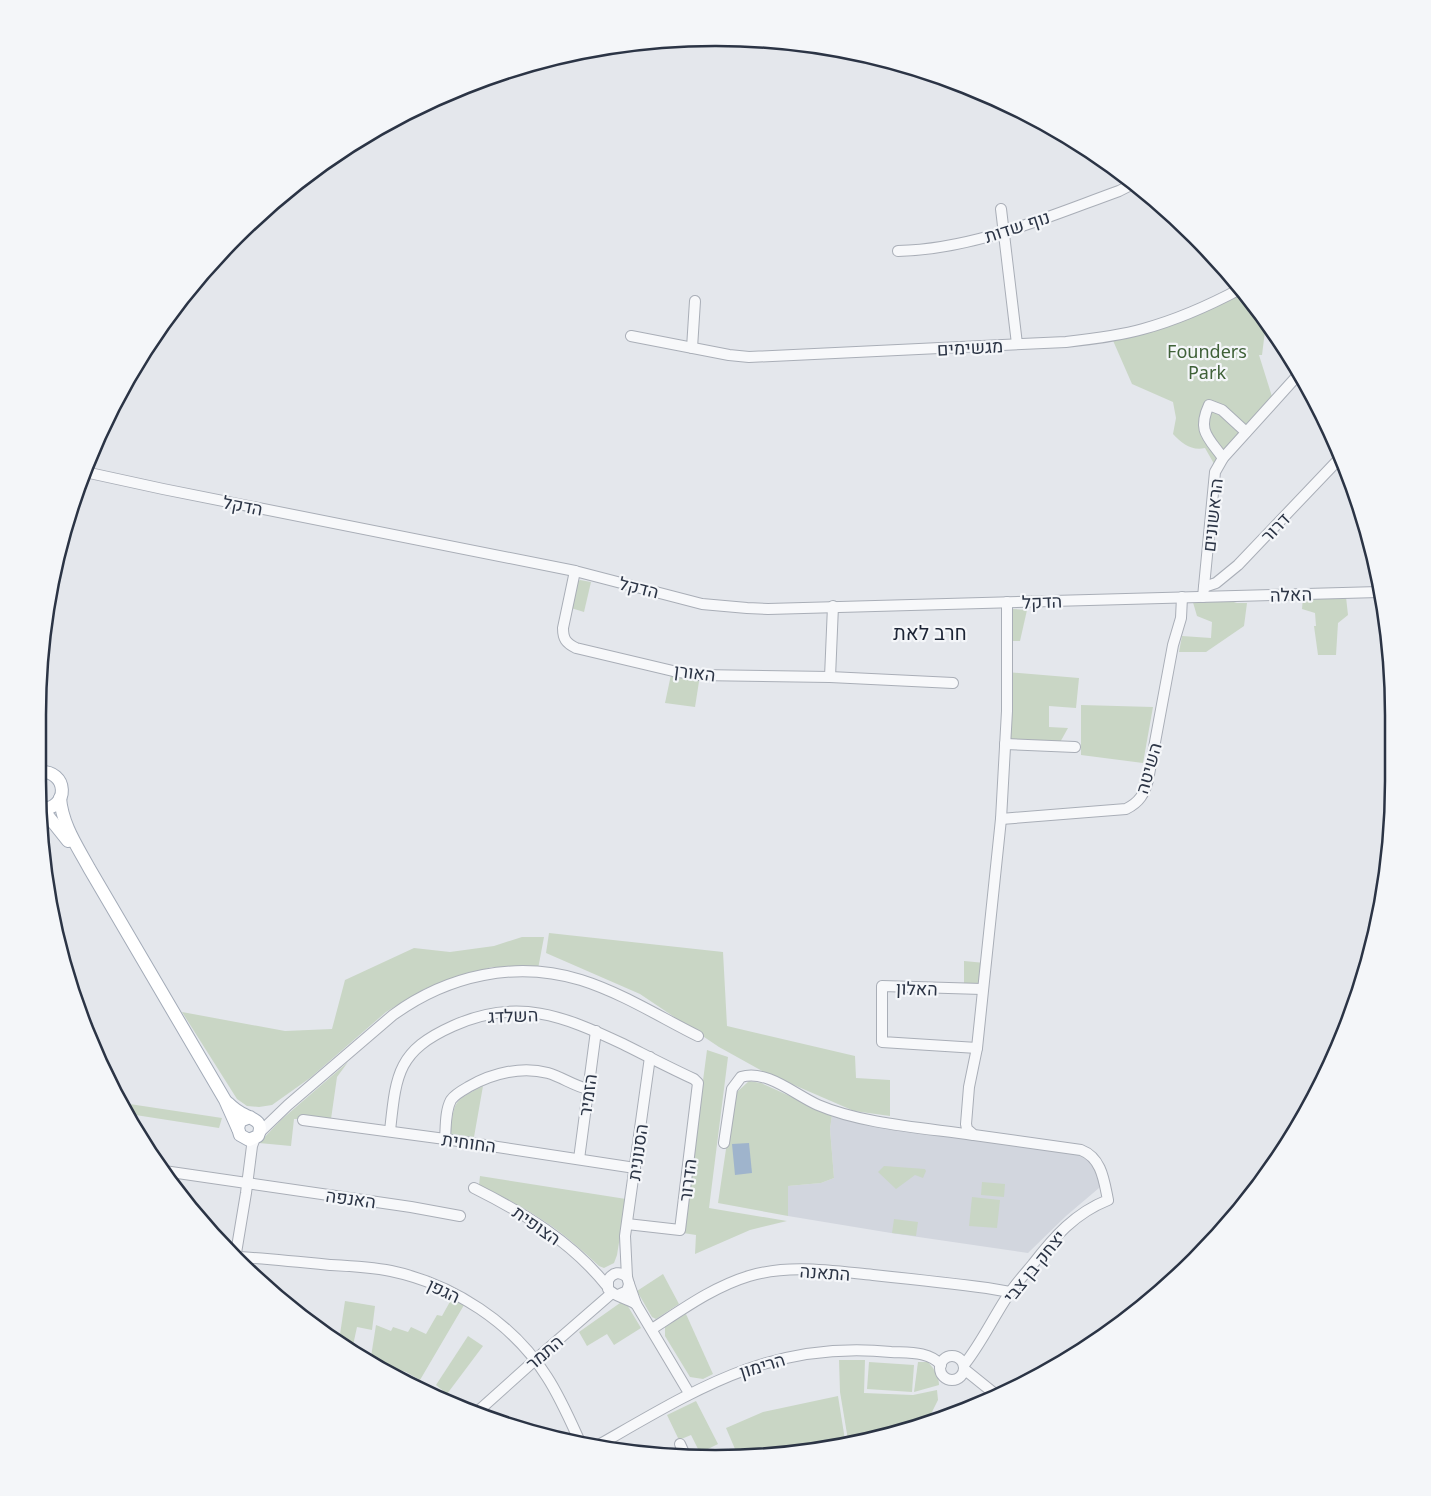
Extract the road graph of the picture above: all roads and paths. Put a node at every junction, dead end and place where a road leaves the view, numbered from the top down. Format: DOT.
graph roads {
  1 [pos="1126,187"];
  2 [pos="1001,209"];
  3 [pos="1004,232"];
  4 [pos="898,252"];
  5 [pos="1233,291"];
  6 [pos="695,301"];
  7 [pos="631,336"];
  8 [pos="1017,344"];
  9 [pos="692,348"];
  10 [pos="1294,379"];
  11 [pos="1246,432"];
  12 [pos="1224,458"];
  13 [pos="1335,463"];
  14 [pos="92,474"];
  15 [pos="575,571"];
  16 [pos="1204,592"];
  17 [pos="1373,592"];
  18 [pos="1182,597"];
  19 [pos="1007,602"];
  20 [pos="834,606"];
  21 [pos="830,677"];
  22 [pos="953,684"];
  23 [pos="1005,744"];
  24 [pos="1076,747"];
  25 [pos="46,771"];
  26 [pos="60,798"];
  27 [pos="47,808"];
  28 [pos="48,816"];
  29 [pos="1001,819"];
  30 [pos="89,868"];
  31 [pos="982,989"];
  32 [pos="596,1031"];
  33 [pos="698,1036"];
  34 [pos="977,1048"];
  35 [pos="650,1058"];
  36 [pos="694,1079"];
  37 [pos="588,1090"];
  38 [pos="225,1100"];
  39 [pos="288,1105"];
  40 [pos="253,1118"];
  41 [pos="303,1120"];
  42 [pos="390,1131"];
  43 [pos="240,1133"];
  44 [pos="257,1135"];
  45 [pos="974,1135"];
  46 [pos="445,1139"];
  47 [pos="724,1142"];
  48 [pos="579,1159"];
  49 [pos="635,1168"];
  50 [pos="174,1172"];
  51 [pos="245,1182"];
  52 [pos="474,1188"];
  53 [pos="460,1216"];
  54 [pos="627,1224"];
  55 [pos="231,1242"];
  56 [pos="625,1247"];
  57 [pos="237,1248"];
  58 [pos="246,1258"];
  59 [pos="628,1281"];
  60 [pos="612,1285"];
  61 [pos="1010,1292"];
  62 [pos="636,1304"];
  63 [pos="652,1329"];
  64 [pos="535,1360"];
  65 [pos="962,1364"];
  66 [pos="941,1366"];
  67 [pos="951,1379"];
  68 [pos="981,1384"];
  69 [pos="990,1391"];
  70 [pos="689,1393"];
  71 [pos="482,1407"];
  72 [pos="577,1435"];
  73 [pos="607,1441"];
  74 [pos="680,1444"];
  75 [pos="682,1448"];
  1 -- 3 [label="street, נוף שדות"];
  2 -- 3 [label="street"];
  3 -- 4 [label="street, נוף שדות"];
  3 -- 8 [label="street"];
  5 -- 8 [label="street, מגשימים"];
  6 -- 9 [label="street"];
  7 -- 9 [label="street, מגשימים"];
  8 -- 9 [label="street, מגשימים"];
  10 -- 11 [label="street, הראשונים"];
  11 -- 12 [label="street, הראשונים"];
  11 -- 12 [label="street"];
  12 -- 16 [label="street, הראשונים"];
  13 -- 16 [label="street, דרור"];
  14 -- 15 [label="street, הדקל"];
  15 -- 20 [label="street, הדקל"];
  15 -- 21 [label="street, האורן"];
  16 -- 17 [label="street, האלה"];
  16 -- 18 [label="street, הדקל"];
  18 -- 19 [label="street, הדקל"];
  18 -- 29 [label="street, השיטה"];
  19 -- 20 [label="street, הדקל"];
  19 -- 23 [label="street"];
  20 -- 21 [label="street"];
  21 -- 22 [label="street"];
  23 -- 24 [label="street"];
  23 -- 29 [label="street"];
  25 -- 26 [label="main road"];
  26 -- 27 [label="main road"];
  26 -- 30 [label="main road"];
  28 -- 30 [label="main road"];
  29 -- 31 [label="street"];
  30 -- 38 [label="main road"];
  31 -- 34 [label="street"];
  31 -- 34 [label="street, האלון"];
  32 -- 35 [label="street, השלדג"];
  32 -- 37 [label="street, הזמיר"];
  32 -- 42 [label="street, השלדג"];
  33 -- 39 [label="street"];
  34 -- 45 [label="street"];
  35 -- 36 [label="street, השלדג"];
  35 -- 49 [label="street, הסנונית"];
  36 -- 54 [label="street, הדרור"];
  37 -- 46 [label="street"];
  37 -- 48 [label="street, הזמיר"];
  38 -- 40 [label="main road"];
  38 -- 43 [label="main road"];
  39 -- 40 [label="street"];
  39 -- 44 [label="street"];
  40 -- 43 [label="main road"];
  40 -- 44 [label="main road"];
  41 -- 42 [label="street, החוחית"];
  42 -- 46 [label="street, החוחית"];
  43 -- 44 [label="main road"];
  43 -- 51 [label="street"];
  44 -- 51 [label="street"];
  45 -- 47 [label="street"];
  45 -- 61 [label="street, יצחק בן צבי"];
  46 -- 48 [label="street, החוחית"];
  48 -- 49 [label="street, החוחית"];
  49 -- 54 [label="street, הסנונית"];
  50 -- 51 [label="street, האנפה"];
  51 -- 53 [label="street, האנפה"];
  51 -- 55 [label="street"];
  51 -- 57 [label="street"];
  52 -- 60 [label="street, הצופית"];
  54 -- 56 [label="street, הסנונית"];
  56 -- 59 [label="street, הסנונית"];
  56 -- 60 [label="street, הסנונית"];
  58 -- 64 [label="street, הגפן"];
  59 -- 60 [label="street"];
  59 -- 60 [label="street, התמר"];
  59 -- 62 [label="street"];
  60 -- 62 [label="street"];
  60 -- 64 [label="street, התמר"];
  61 -- 63 [label="street, התאנה"];
  61 -- 65 [label="street, יצחק בן צבי"];
  62 -- 63 [label="street"];
  63 -- 70 [label="street"];
  64 -- 71 [label="street, התמר"];
  64 -- 72 [label="street, הגפן"];
  65 -- 66 [label="street"];
  65 -- 67 [label="street"];
  65 -- 68 [label="street"];
  66 -- 67 [label="street"];
  66 -- 70 [label="street, הרימון"];
  67 -- 68 [label="street"];
  68 -- 69 [label="street"];
  70 -- 73 [label="street, הרימון"];
  74 -- 75 [label="street"];
}
